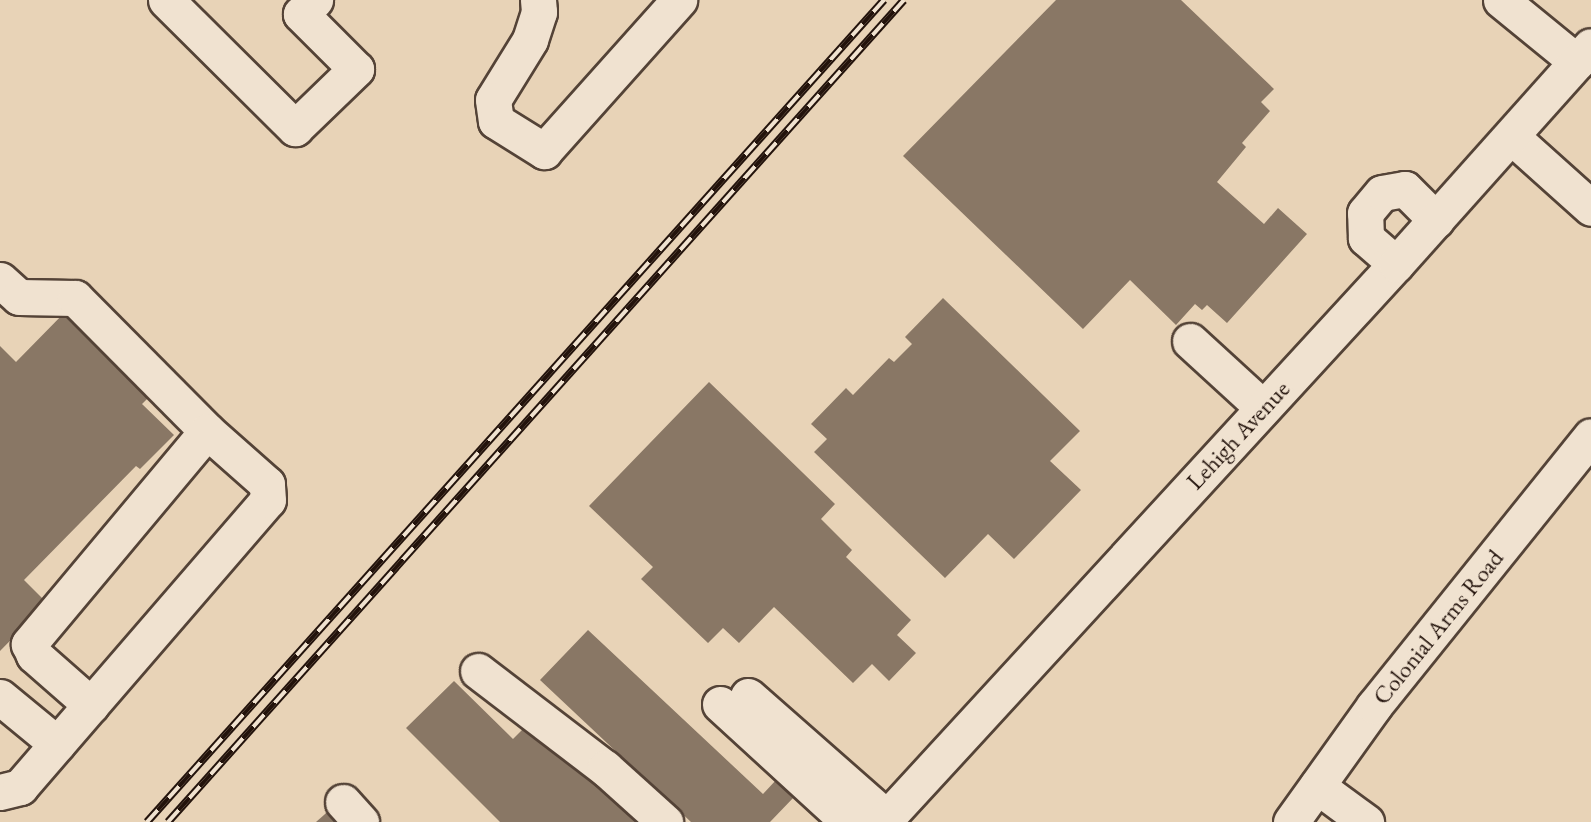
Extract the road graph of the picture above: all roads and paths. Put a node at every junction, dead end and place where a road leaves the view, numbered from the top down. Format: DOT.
graph roads {
  1 [pos="166,0"];
  2 [pos="538,0"];
  3 [pos="679,0"];
  4 [pos="1501,0"];
  5 [pos="301,5"];
  6 [pos="1584,54"];
  7 [pos="1512,137"];
  8 [pos="1591,208"];
  9 [pos="1436,220"];
  10 [pos="1396,264"];
  11 [pos="0,280"];
  12 [pos="1190,341"];
  13 [pos="1264,408"];
  14 [pos="207,431"];
  15 [pos="1591,436"];
  16 [pos="478,671"];
  17 [pos="0,697"];
  18 [pos="91,705"];
  19 [pos="57,744"];
  20 [pos="1317,786"];
  21 [pos="0,792"];
  22 [pos="885,820"];
  23 [pos="665,822"];
  24 [pos="849,822"];
  25 [pos="1291,822"];
  26 [pos="1366,822"];
  1 -- 5 [label="street"];
  2 -- 3 [label="street"];
  4 -- 6 [label="street"];
  6 -- 7 [label="street, Lehigh Avenue"];
  7 -- 8 [label="street"];
  7 -- 9 [label="street, Lehigh Avenue"];
  9 -- 10 [label="street, Lehigh Avenue"];
  9 -- 10 [label="street"];
  10 -- 13 [label="street, Lehigh Avenue"];
  11 -- 14 [label="street"];
  12 -- 13 [label="street"];
  13 -- 22 [label="street, Lehigh Avenue"];
  14 -- 18 [label="street"];
  14 -- 18 [label="street"];
  15 -- 20 [label="street, Colonial Arms Road"];
  16 -- 23 [label="street"];
  17 -- 19 [label="street"];
  18 -- 19 [label="street"];
  19 -- 21 [label="street"];
  20 -- 25 [label="street, Colonial Arms Road"];
  20 -- 26 [label="street"];
  22 -- 24 [label="street"];
}
